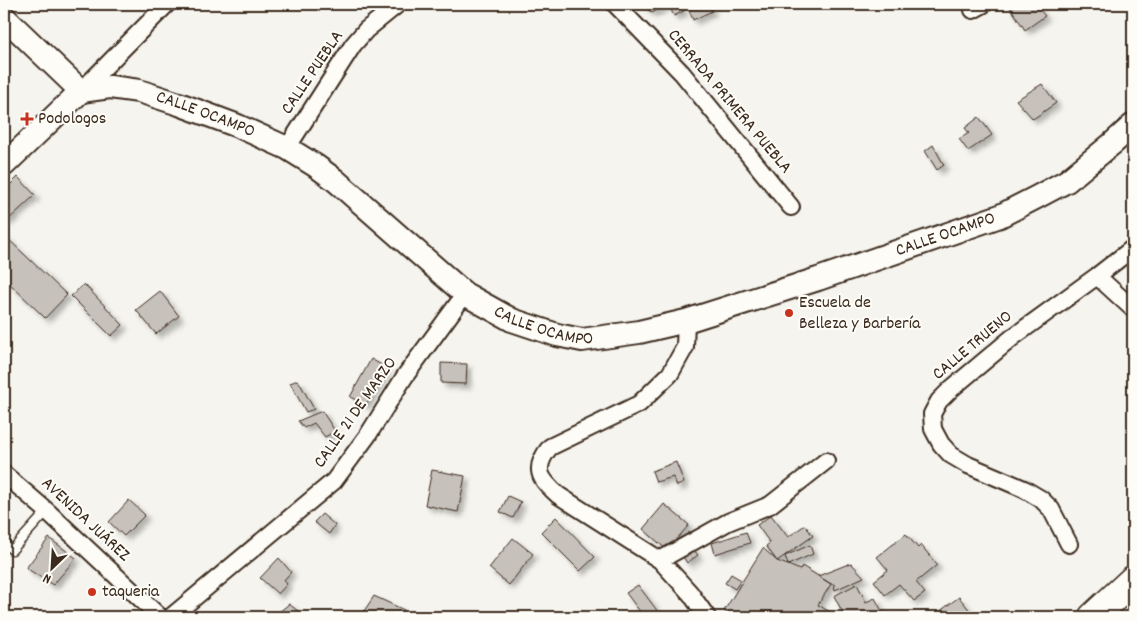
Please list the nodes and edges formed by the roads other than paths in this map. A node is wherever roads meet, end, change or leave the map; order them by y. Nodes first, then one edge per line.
1 (167, 4) edge
2 (398, 4) edge
3 (615, 4) edge
4 (4, 17) edge
5 (81, 91) junction
6 (1133, 125) edge
7 (287, 148) junction
8 (4, 165) edge
9 (791, 207) dead end
10 (1133, 248) edge
11 (1097, 276) junction
12 (465, 294) junction
13 (1133, 309) edge
14 (686, 321) junction
15 (826, 461) dead end
16 (4, 474) edge
17 (46, 511) junction
18 (4, 543) edge
19 (1069, 544) dead end
20 (660, 560) junction
21 (1133, 580) edge
22 (160, 617) edge
23 (172, 617) edge
24 (707, 617) edge
25 (1093, 617) edge

1 - 5 street
2 - 7 street, CALLE PUEBLA
3 - 9 street, CERRADA PRIMERA PUEBLA
4 - 5 main road
5 - 7 main road, CALLE OCAMPO
5 - 8 main road
6 - 14 main road, CALLE OCAMPO
7 - 12 main road, CALLE OCAMPO
10 - 11 street, CALLE TRUENO
11 - 13 street
11 - 19 street, CALLE TRUENO
12 - 14 main road, CALLE OCAMPO
12 - 23 street, CALLE 21 DE MARZO
14 - 20 street
15 - 20 street
16 - 17 street, AVENIDA JUÁREZ
17 - 18 lane
17 - 22 street, AVENIDA JUÁREZ
20 - 24 street
21 - 25 highway

